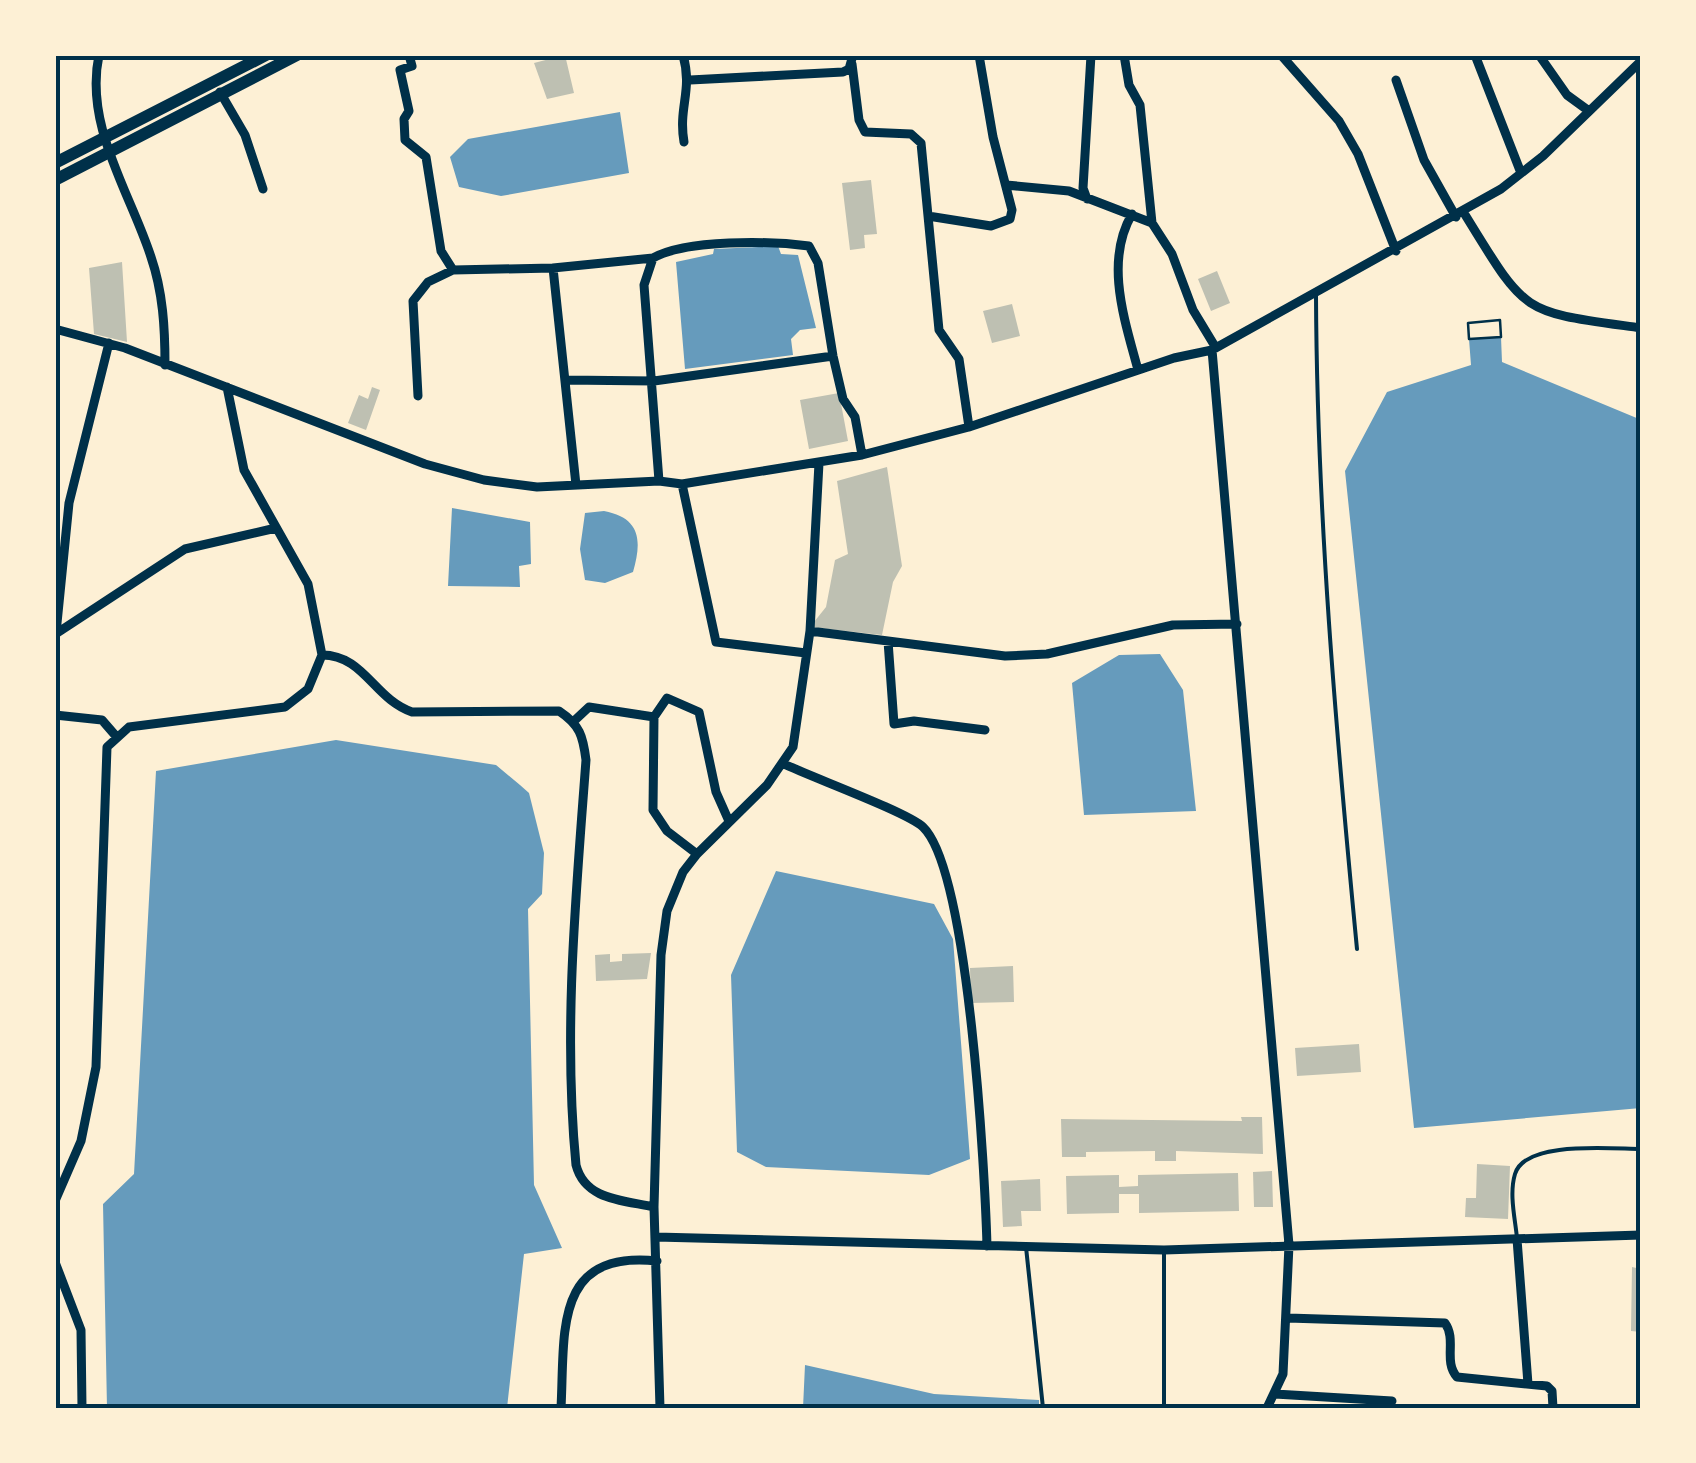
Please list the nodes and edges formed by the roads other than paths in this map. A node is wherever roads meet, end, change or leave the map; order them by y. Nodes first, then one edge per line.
1 (99, 55) edge
2 (266, 55) edge
3 (298, 55) edge
4 (409, 55) edge
5 (682, 55) edge
6 (979, 55) edge
7 (1091, 55) edge
8 (1124, 55) edge
9 (1280, 55) edge
10 (1475, 55) edge
11 (1539, 55) edge
12 (852, 60) edge
13 (1641, 61) edge
14 (690, 80) junction
15 (1396, 80) dead end
16 (220, 92) junction
17 (1589, 112) junction
18 (684, 142) dead end
19 (107, 145) junction
20 (55, 163) edge
21 (1521, 174) junction
22 (55, 180) edge
23 (1006, 185) junction
24 (263, 189) dead end
25 (1087, 199) junction
26 (1132, 214) junction
27 (1460, 215) junction
28 (928, 216) junction
29 (1152, 222) junction
30 (1396, 251) junction
31 (653, 258) junction
32 (552, 268) junction
33 (453, 270) junction
34 (1316, 291) junction
35 (1641, 328) edge
36 (55, 329) edge
37 (109, 343) junction
38 (1214, 349) junction
39 (832, 356) junction
40 (164, 365) junction
41 (1138, 370) junction
42 (564, 380) junction
43 (654, 381) junction
44 (228, 387) junction
45 (418, 396) dead end
46 (969, 428) junction
47 (862, 455) junction
48 (819, 463) junction
49 (659, 480) junction
50 (682, 484) junction
51 (576, 485) junction
52 (276, 528) junction
53 (1238, 624) junction
54 (810, 631) junction
55 (56, 633) edge
56 (888, 641) junction
57 (322, 654) junction
58 (806, 654) junction
59 (55, 715) edge
60 (654, 717) junction
61 (574, 721) junction
62 (985, 730) dead end
63 (116, 735) junction
64 (784, 764) junction
65 (728, 819) junction
66 (696, 854) junction
67 (1357, 949) dead end
68 (1641, 1149) edge
69 (55, 1201) edge
70 (654, 1207) junction
71 (1641, 1235) edge
72 (656, 1237) junction
73 (1517, 1239) junction
74 (1289, 1245) junction
75 (988, 1246) junction
76 (1026, 1247) junction
77 (1164, 1250) junction
78 (657, 1261) junction
79 (55, 1262) edge
80 (1288, 1318) junction
81 (1528, 1384) junction
82 (1274, 1394) junction
83 (1392, 1401) dead end
84 (82, 1408) edge
85 (561, 1408) edge
86 (660, 1408) edge
87 (1043, 1408) edge
88 (1164, 1408) edge
89 (1267, 1408) edge
90 (1553, 1408) edge

1 - 19 street
2 - 19 main road
3 - 16 main road
4 - 33 street
5 - 14 street
6 - 23 street
7 - 25 street
8 - 29 street
9 - 30 street
10 - 21 street
11 - 17 street
12 - 14 street
12 - 28 street
13 - 17 street
14 - 18 street
15 - 27 street
16 - 19 main road
16 - 24 street
17 - 21 street
19 - 20 main road
19 - 22 main road
19 - 40 street
21 - 27 street
23 - 25 street
23 - 28 street
25 - 26 street
26 - 29 street
26 - 41 street
27 - 30 street
27 - 35 street
28 - 46 street
29 - 38 street
30 - 34 street
31 - 32 street
31 - 39 street
31 - 43 street
32 - 33 street
32 - 42 street
33 - 45 street
34 - 38 street
34 - 67 lane
36 - 37 street
37 - 40 street
37 - 55 street
38 - 41 street
38 - 53 street
39 - 43 street
39 - 47 street
40 - 44 street
41 - 46 street
42 - 43 street
42 - 51 street
43 - 49 street
44 - 51 street
44 - 52 street
46 - 47 street
47 - 48 street
48 - 50 street
48 - 54 street
49 - 50 street
49 - 51 street
50 - 58 street
52 - 55 street
52 - 57 street
53 - 56 street
53 - 74 street
54 - 56 street
54 - 58 street
56 - 62 street
57 - 61 street
57 - 63 street
58 - 64 street
59 - 63 street
60 - 61 street
60 - 65 street
60 - 66 street
61 - 70 street
63 - 69 street
64 - 65 street
64 - 75 street
65 - 66 street
66 - 70 street
68 - 73 lane
70 - 72 street
71 - 73 street
72 - 75 street
72 - 78 street
73 - 74 street
73 - 81 street
74 - 77 street
74 - 80 street
75 - 76 street
76 - 77 street
76 - 87 lane
77 - 88 lane
78 - 85 street
78 - 86 street
79 - 84 street
80 - 81 street
80 - 82 street
81 - 90 street
82 - 83 street
82 - 89 street

